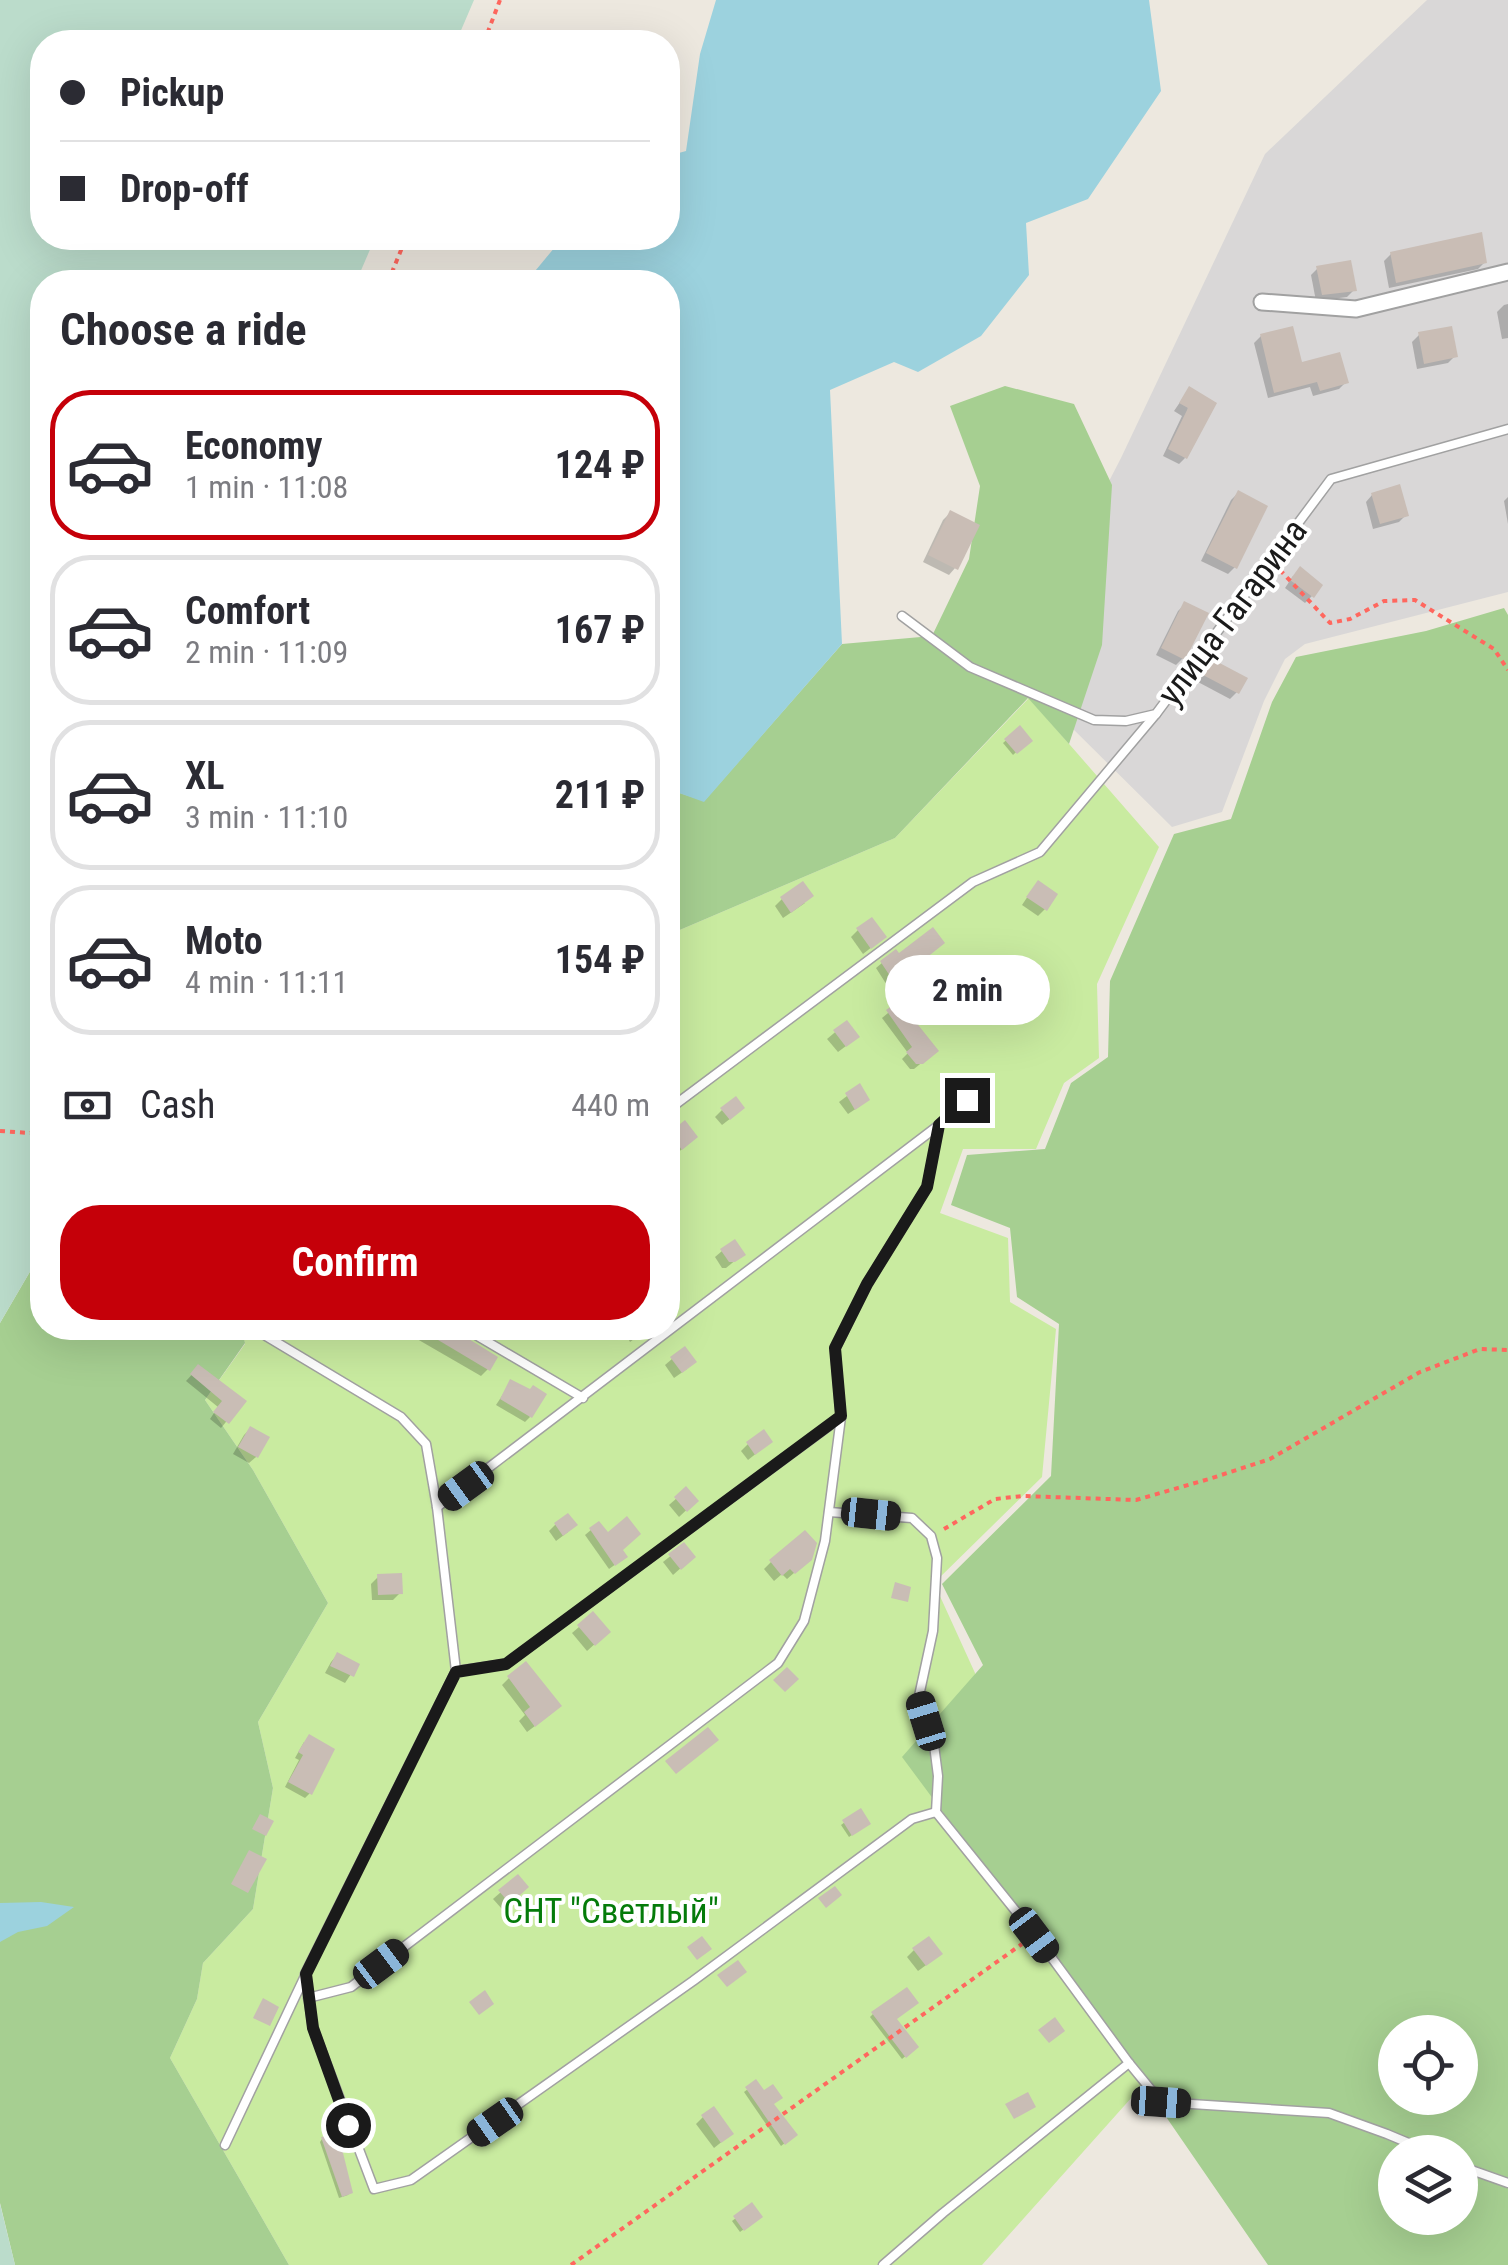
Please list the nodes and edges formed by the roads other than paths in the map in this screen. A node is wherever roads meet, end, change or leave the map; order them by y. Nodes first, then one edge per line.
1 (1508, 272) edge
2 (1262, 302) dead end
3 (1508, 429) edge
4 (902, 616) dead end
5 (1156, 714) junction
6 (967, 1100) dead end
7 (680, 1101) edge
8 (939, 1125) junction
9 (680, 1323) edge
10 (273, 1340) edge
11 (484, 1340) edge
12 (658, 1340) edge
13 (582, 1398) junction
14 (841, 1416) junction
15 (437, 1507) junction
16 (829, 1512) junction
17 (456, 1672) junction
18 (936, 1812) junction
19 (306, 1974) junction
20 (308, 1998) junction
21 (1129, 2062) junction
22 (1390, 2135) edge
23 (226, 2144) dead end
24 (1478, 2172) edge
25 (1508, 2183) edge
26 (884, 2265) edge

1 - 2 street
3 - 5 lane, улица Гагарина
4 - 5 lane, улица Гагарина
5 - 7 lane
6 - 8 lane
8 - 9 lane
8 - 14 lane
10 - 15 lane
11 - 13 lane
12 - 13 lane
13 - 15 lane
14 - 16 lane
14 - 17 lane
15 - 17 lane
16 - 18 lane
16 - 20 lane
17 - 19 lane
18 - 20 lane
18 - 21 lane
19 - 20 lane
19 - 23 lane
21 - 22 lane
21 - 26 lane
24 - 25 lane

